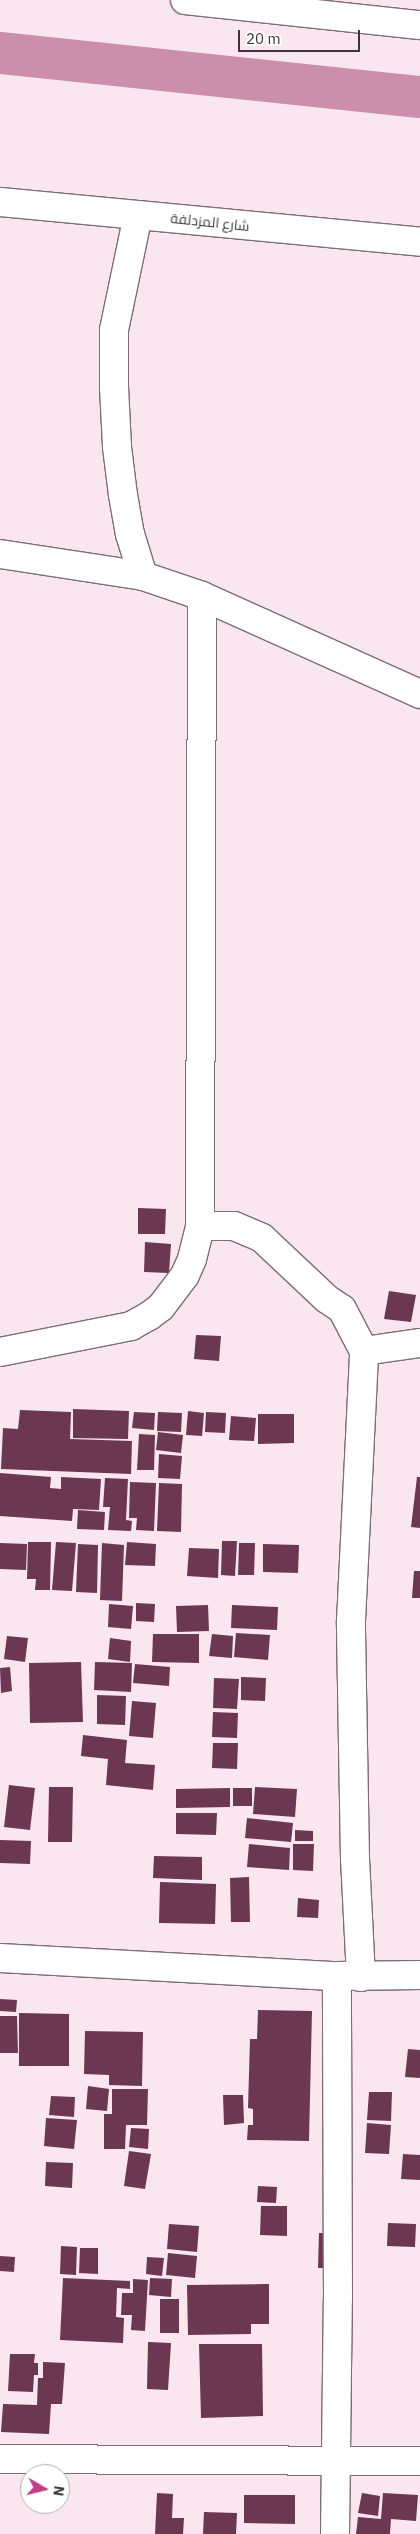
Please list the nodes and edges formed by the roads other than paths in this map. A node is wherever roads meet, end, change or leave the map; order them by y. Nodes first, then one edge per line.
1 (185, 0) edge
2 (420, 24) edge
3 (0, 202) edge
4 (138, 215) junction
5 (420, 242) edge
6 (0, 554) edge
7 (143, 576) junction
8 (202, 596) junction
9 (420, 694) edge
10 (200, 1226) junction
11 (420, 1343) edge
12 (364, 1351) junction
13 (0, 1352) edge
14 (0, 1958) edge
15 (420, 1975) edge
16 (349, 1977) junction
17 (0, 2460) edge
18 (335, 2460) junction
19 (420, 2461) edge
20 (335, 2534) edge

1 - 2 street
3 - 4 street, شارع المزدلفة
4 - 5 street, شارع المزدلفة
4 - 7 street
6 - 7 street
7 - 8 street
8 - 9 street
8 - 10 street
10 - 12 street
10 - 13 street
11 - 12 street
12 - 16 street
14 - 16 street
15 - 16 street
16 - 18 street
17 - 18 street
18 - 19 street
18 - 20 street

